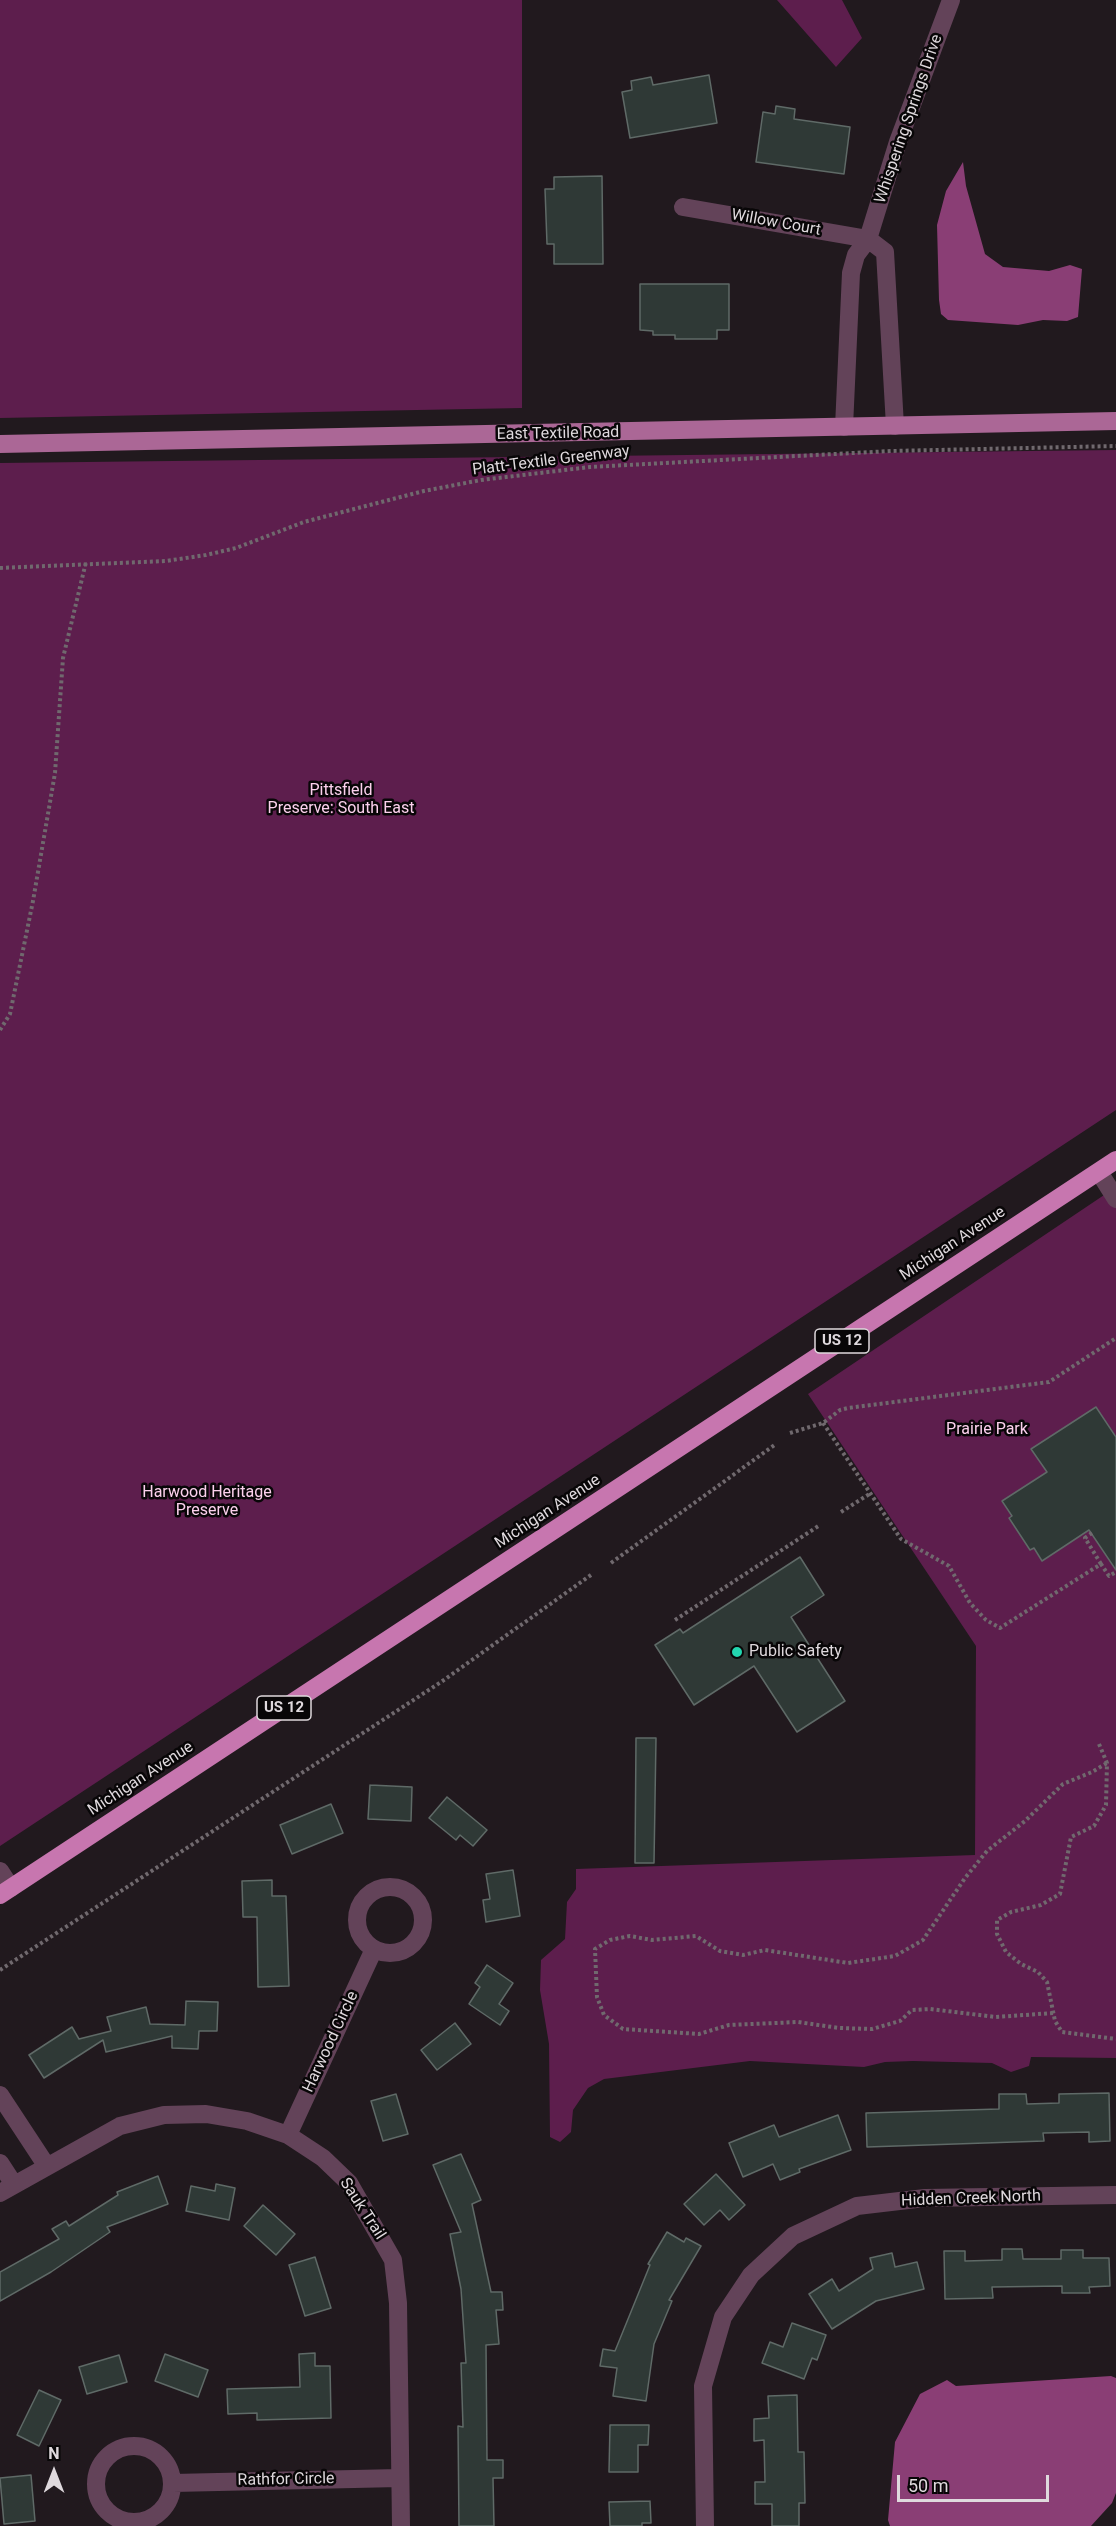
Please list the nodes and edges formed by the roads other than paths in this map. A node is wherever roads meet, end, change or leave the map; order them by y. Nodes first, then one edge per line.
1 (951, 0) edge
2 (683, 207) dead end
3 (868, 239) junction
4 (1116, 421) edge
5 (895, 426) junction
6 (844, 427) junction
7 (0, 444) edge
8 (1116, 1160) edge
9 (1099, 1172) junction
10 (1116, 1199) edge
11 (0, 1871) edge
12 (6, 1891) edge
13 (374, 1949) dead end
14 (0, 2095) edge
15 (288, 2135) junction
16 (0, 2163) edge
17 (46, 2165) junction
18 (7, 2188) edge
19 (1116, 2195) edge
20 (399, 2478) junction
21 (173, 2483) junction
22 (401, 2526) edge
23 (705, 2526) edge

1 - 3 street, Whispering Springs Drive
2 - 3 street, Willow Court
3 - 5 street
3 - 6 street, Whispering Springs Drive
4 - 5 main road, East Textile Road
5 - 6 main road, East Textile Road
6 - 7 main road, East Textile Road
8 - 9 highway, Michigan Avenue / US 12
9 - 10 street
9 - 12 highway, Michigan Avenue / US 12
11 - 12 street
13 - 15 street, Harwood Circle
14 - 17 street
15 - 17 street, Sauk Trail
15 - 20 street, Sauk Trail
16 - 18 street, Sauk Trail
17 - 18 street, Sauk Trail
19 - 23 street, Hidden Creek North
20 - 21 street, Rathfor Circle
20 - 22 street, Sauk Trail
21 - 21 street

